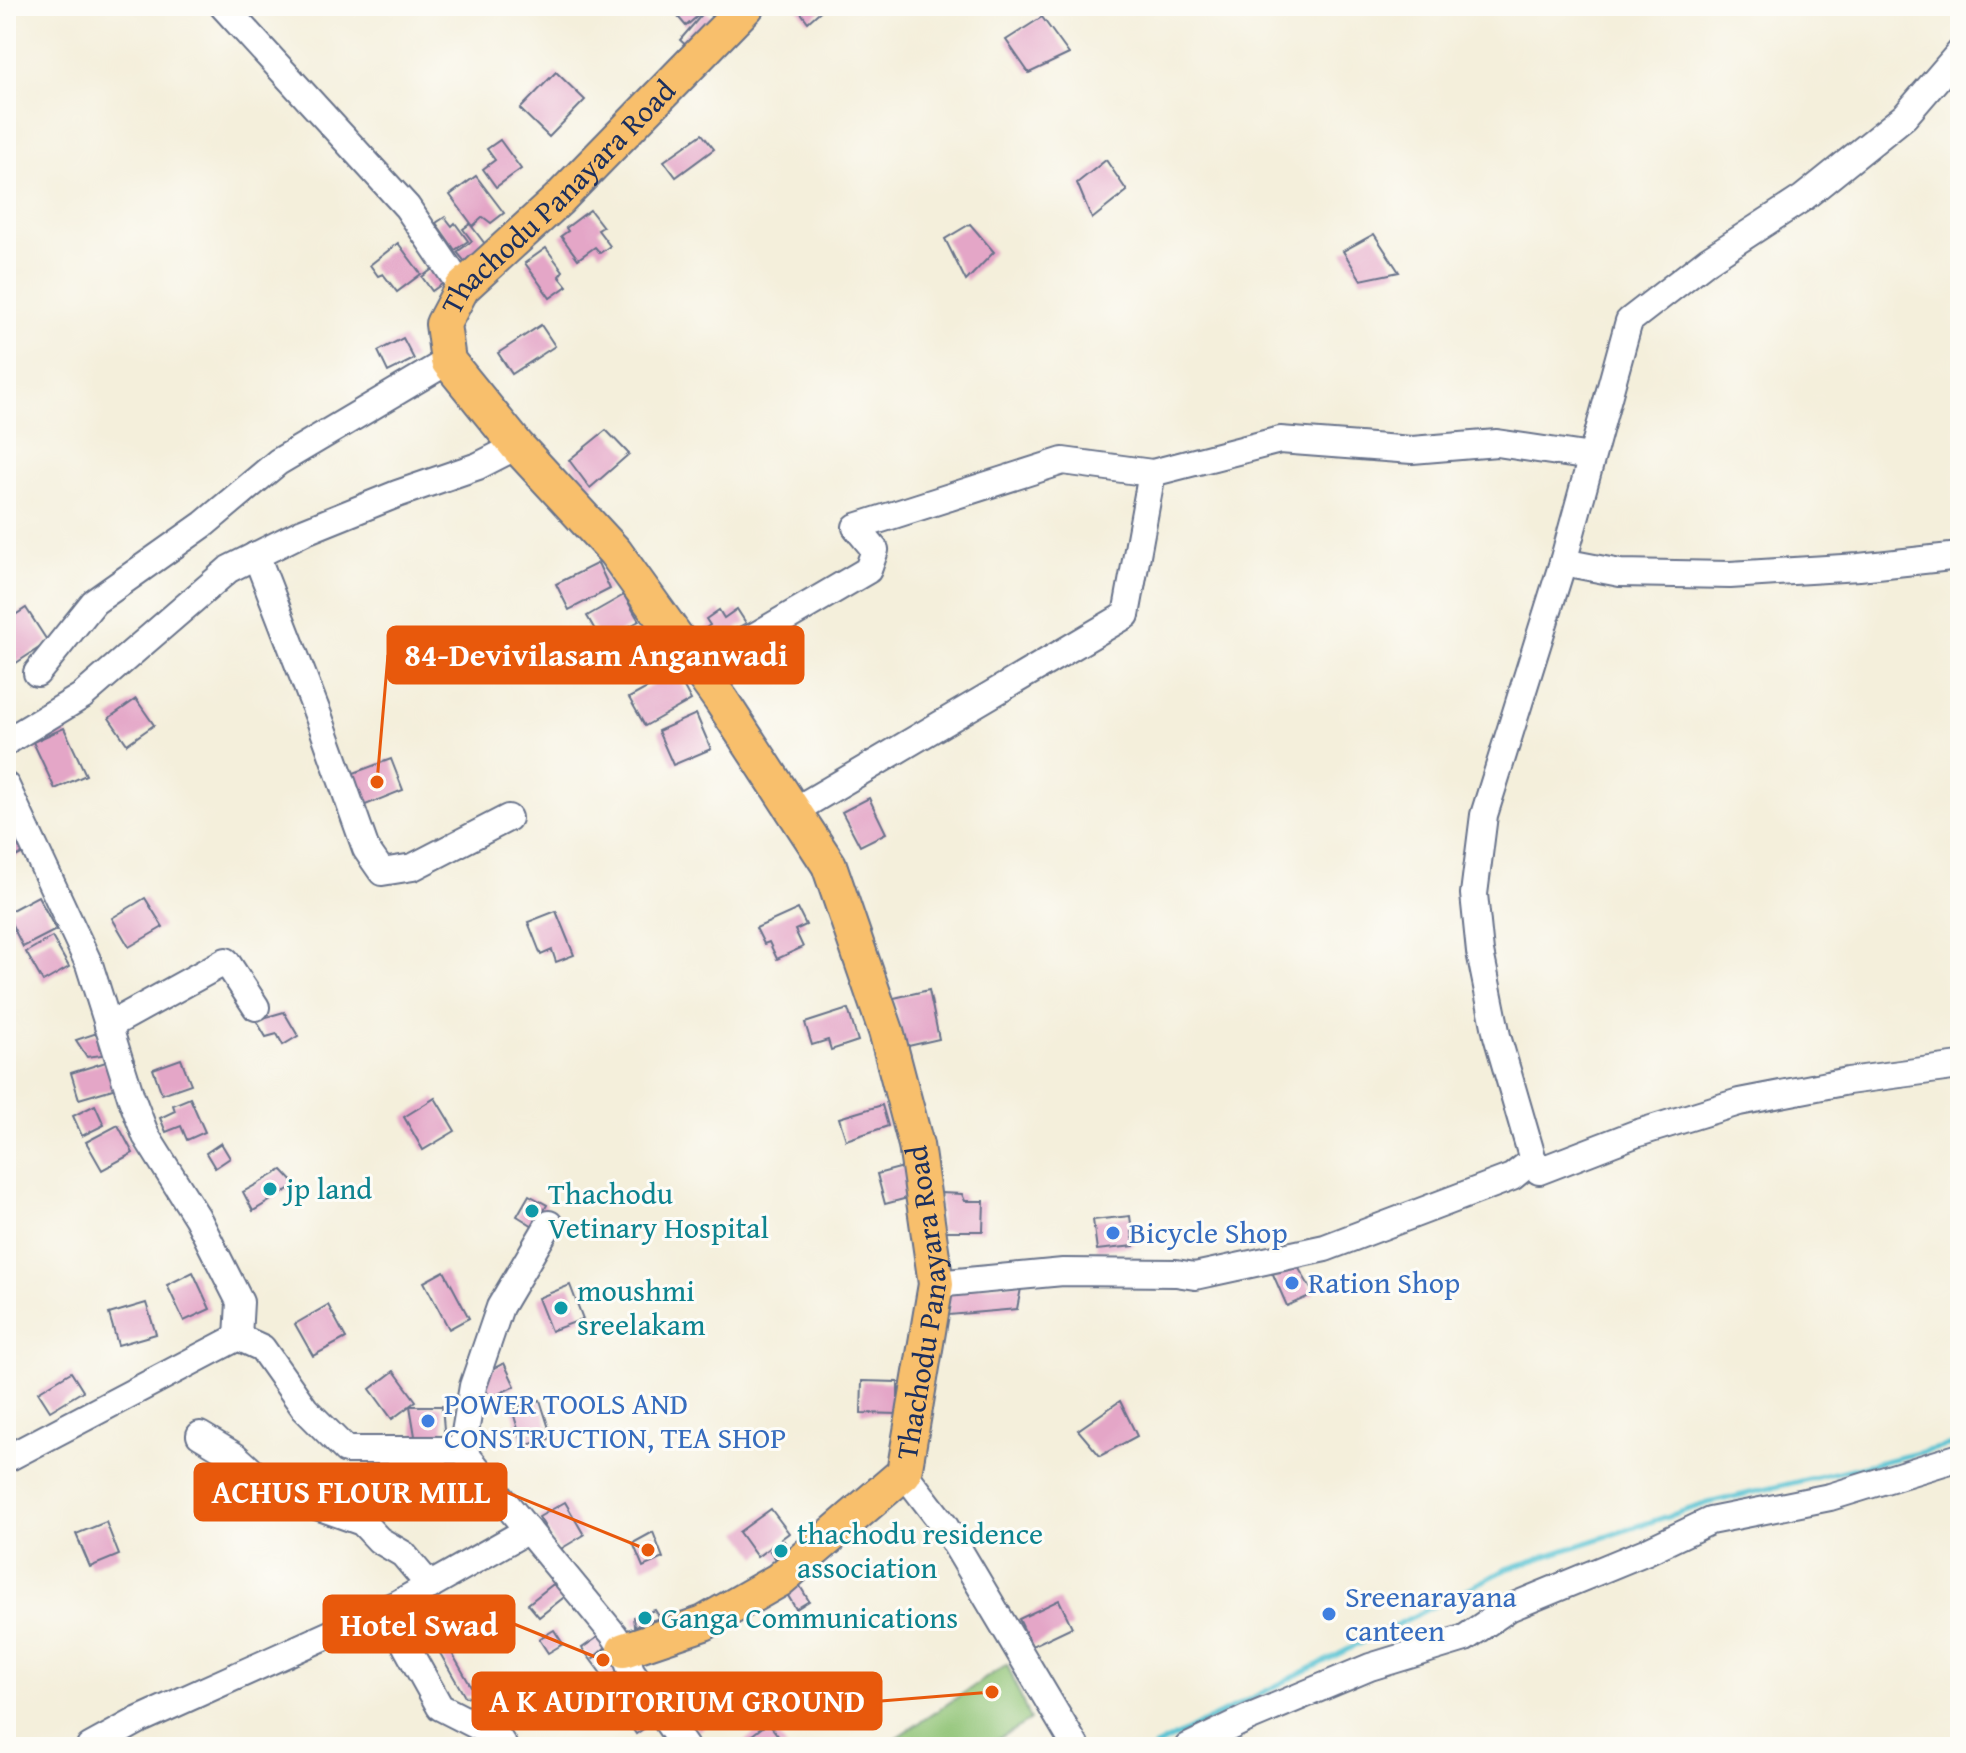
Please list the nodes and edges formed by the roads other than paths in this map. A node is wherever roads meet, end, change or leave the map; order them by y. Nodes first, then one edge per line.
1 (223, 6) edge
2 (747, 6) edge
3 (1960, 52) edge
4 (462, 288) junction
5 (448, 361) junction
6 (517, 446) junction
7 (1591, 457) junction
8 (1152, 473) junction
9 (256, 555) junction
10 (1960, 556) edge
11 (1563, 562) junction
12 (699, 669) junction
13 (37, 673) dead end
14 (10, 732) edge
15 (6, 786) edge
16 (794, 811) junction
17 (508, 818) dead end
18 (256, 1007) dead end
19 (108, 1026) junction
20 (1960, 1066) edge
21 (1533, 1160) junction
22 (549, 1224) dead end
23 (936, 1284) junction
24 (238, 1337) junction
25 (200, 1435) dead end
26 (462, 1450) junction
27 (1960, 1457) edge
28 (6, 1459) edge
29 (904, 1473) junction
30 (528, 1530) junction
31 (430, 1586) junction
32 (406, 1646) dead end
33 (624, 1650) junction
34 (90, 1747) edge
35 (504, 1747) edge
36 (685, 1747) edge
37 (1076, 1747) edge
38 (1188, 1747) edge

1 - 4 street
2 - 4 main road, Thachodu Panayara Road
3 - 7 street
4 - 5 main road, Thachodu Panayara Road
5 - 6 main road, Thachodu Panayara Road
5 - 13 street
6 - 9 street
6 - 12 main road, Thachodu Panayara Road
7 - 8 street
7 - 11 street
8 - 12 street
8 - 16 street
9 - 14 street
9 - 17 street
10 - 11 street
11 - 21 street
12 - 16 main road, Thachodu Panayara Road
15 - 19 street
16 - 23 main road, Thachodu Panayara Road
18 - 19 street
19 - 24 street
20 - 21 street
21 - 23 street
22 - 26 street
23 - 29 main road, Thachodu Panayara Road
24 - 26 street
24 - 28 street
25 - 31 street
26 - 30 street
27 - 38 street
29 - 33 main road, Thachodu Panayara Road
29 - 37 street
30 - 31 street
30 - 33 street
31 - 34 street
32 - 35 street
33 - 36 street

